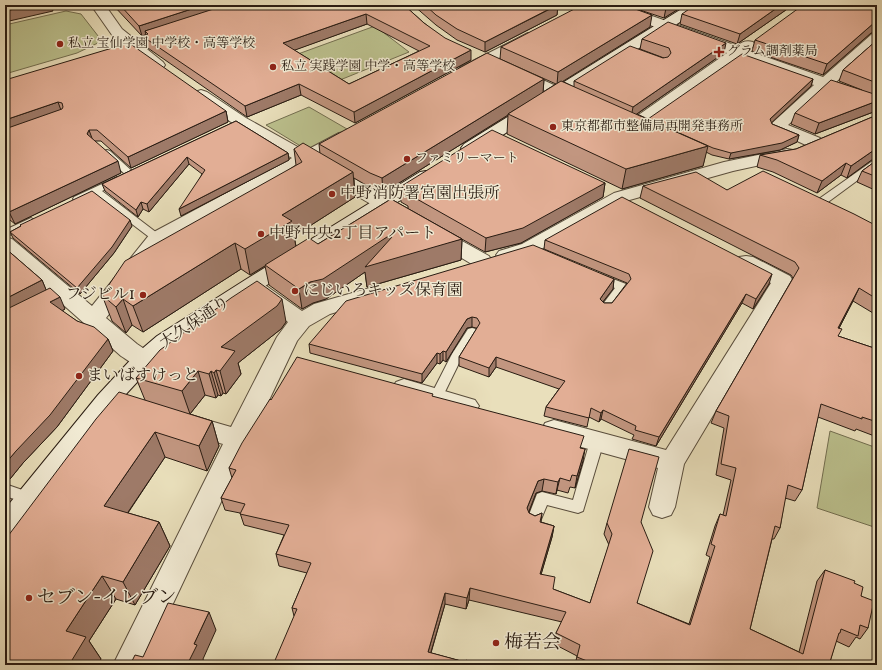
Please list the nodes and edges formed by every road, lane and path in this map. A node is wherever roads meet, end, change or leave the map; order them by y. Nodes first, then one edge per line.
1 (98, 5) edge
2 (608, 5) edge
3 (697, 5) edge
4 (666, 25) junction
5 (541, 30) edge
6 (167, 32) edge
7 (877, 37) edge
8 (757, 39) edge
9 (123, 46) junction
10 (740, 52) junction
11 (479, 56) junction
12 (170, 73) edge
13 (451, 78) edge
14 (824, 83) junction
15 (189, 86) edge
16 (559, 92) junction
17 (591, 107) edge
18 (875, 113) edge
19 (633, 126) edge
20 (361, 128) edge
21 (835, 134) edge
22 (814, 142) junction
23 (102, 149) edge
24 (698, 157) edge
25 (305, 159) junction
26 (877, 162) edge
27 (730, 166) junction
28 (766, 177) edge
29 (599, 187) edge
30 (95, 190) junction
31 (620, 197) junction
32 (383, 203) junction
33 (820, 203) edge
34 (67, 204) edge
35 (641, 208) edge
36 (40, 217) edge
37 (5, 234) edge
38 (157, 238) junction
39 (5, 243) edge
40 (726, 252) edge
41 (482, 262) junction
42 (459, 268) edge
43 (593, 275) edge
44 (252, 285) junction
45 (391, 289) edge
46 (606, 308) edge
47 (94, 320) junction
48 (301, 321) junction
49 (472, 332) dead end
50 (279, 354) junction
51 (144, 360) junction
52 (302, 360) edge
53 (384, 383) edge
54 (436, 397) junction
55 (106, 401) junction
56 (129, 407) edge
57 (490, 412) edge
58 (166, 418) edge
59 (536, 425) edge
60 (238, 439) junction
61 (597, 442) junction
62 (672, 462) junction
63 (5, 490) edge
64 (29, 498) junction
65 (662, 507) dead end
66 (534, 520) edge
67 (5, 529) edge
68 (128, 665) edge

1 - 9 street
2 - 4 street
3 - 4 street, 大久保通り
4 - 10 street
4 - 16 street, 大久保通り
5 - 11 street
6 - 9 lane
7 - 14 street
8 - 10 street
9 - 12 street
10 - 14 street
10 - 19 street
11 - 13 street
11 - 16 street
14 - 18 street
14 - 22 street
15 - 25 street
16 - 17 street
16 - 32 street, 大久保通り
20 - 25 street
21 - 22 street
22 - 27 street
23 - 30 lane
24 - 27 street
25 - 32 street
25 - 38 street
26 - 33 lane
27 - 28 street
27 - 31 street
29 - 31 street
30 - 34 lane
30 - 38 lane
31 - 35 street
31 - 41 street
32 - 41 street
32 - 44 street, 大久保通り
36 - 37 lane
38 - 47 street
39 - 47 street
40 - 62 street
41 - 42 street
43 - 46 lane
44 - 48 street
44 - 51 street, 大久保通り
45 - 48 street
47 - 51 street
48 - 50 street
49 - 54 lane
50 - 52 street
50 - 60 street
51 - 55 street, 大久保通り
53 - 54 street
54 - 57 street
55 - 56 street
55 - 64 street, 大久保通り
58 - 60 street
59 - 61 street
60 - 68 street
61 - 62 street
61 - 66 lane
62 - 65 street
63 - 64 lane
64 - 67 street, 大久保通り

